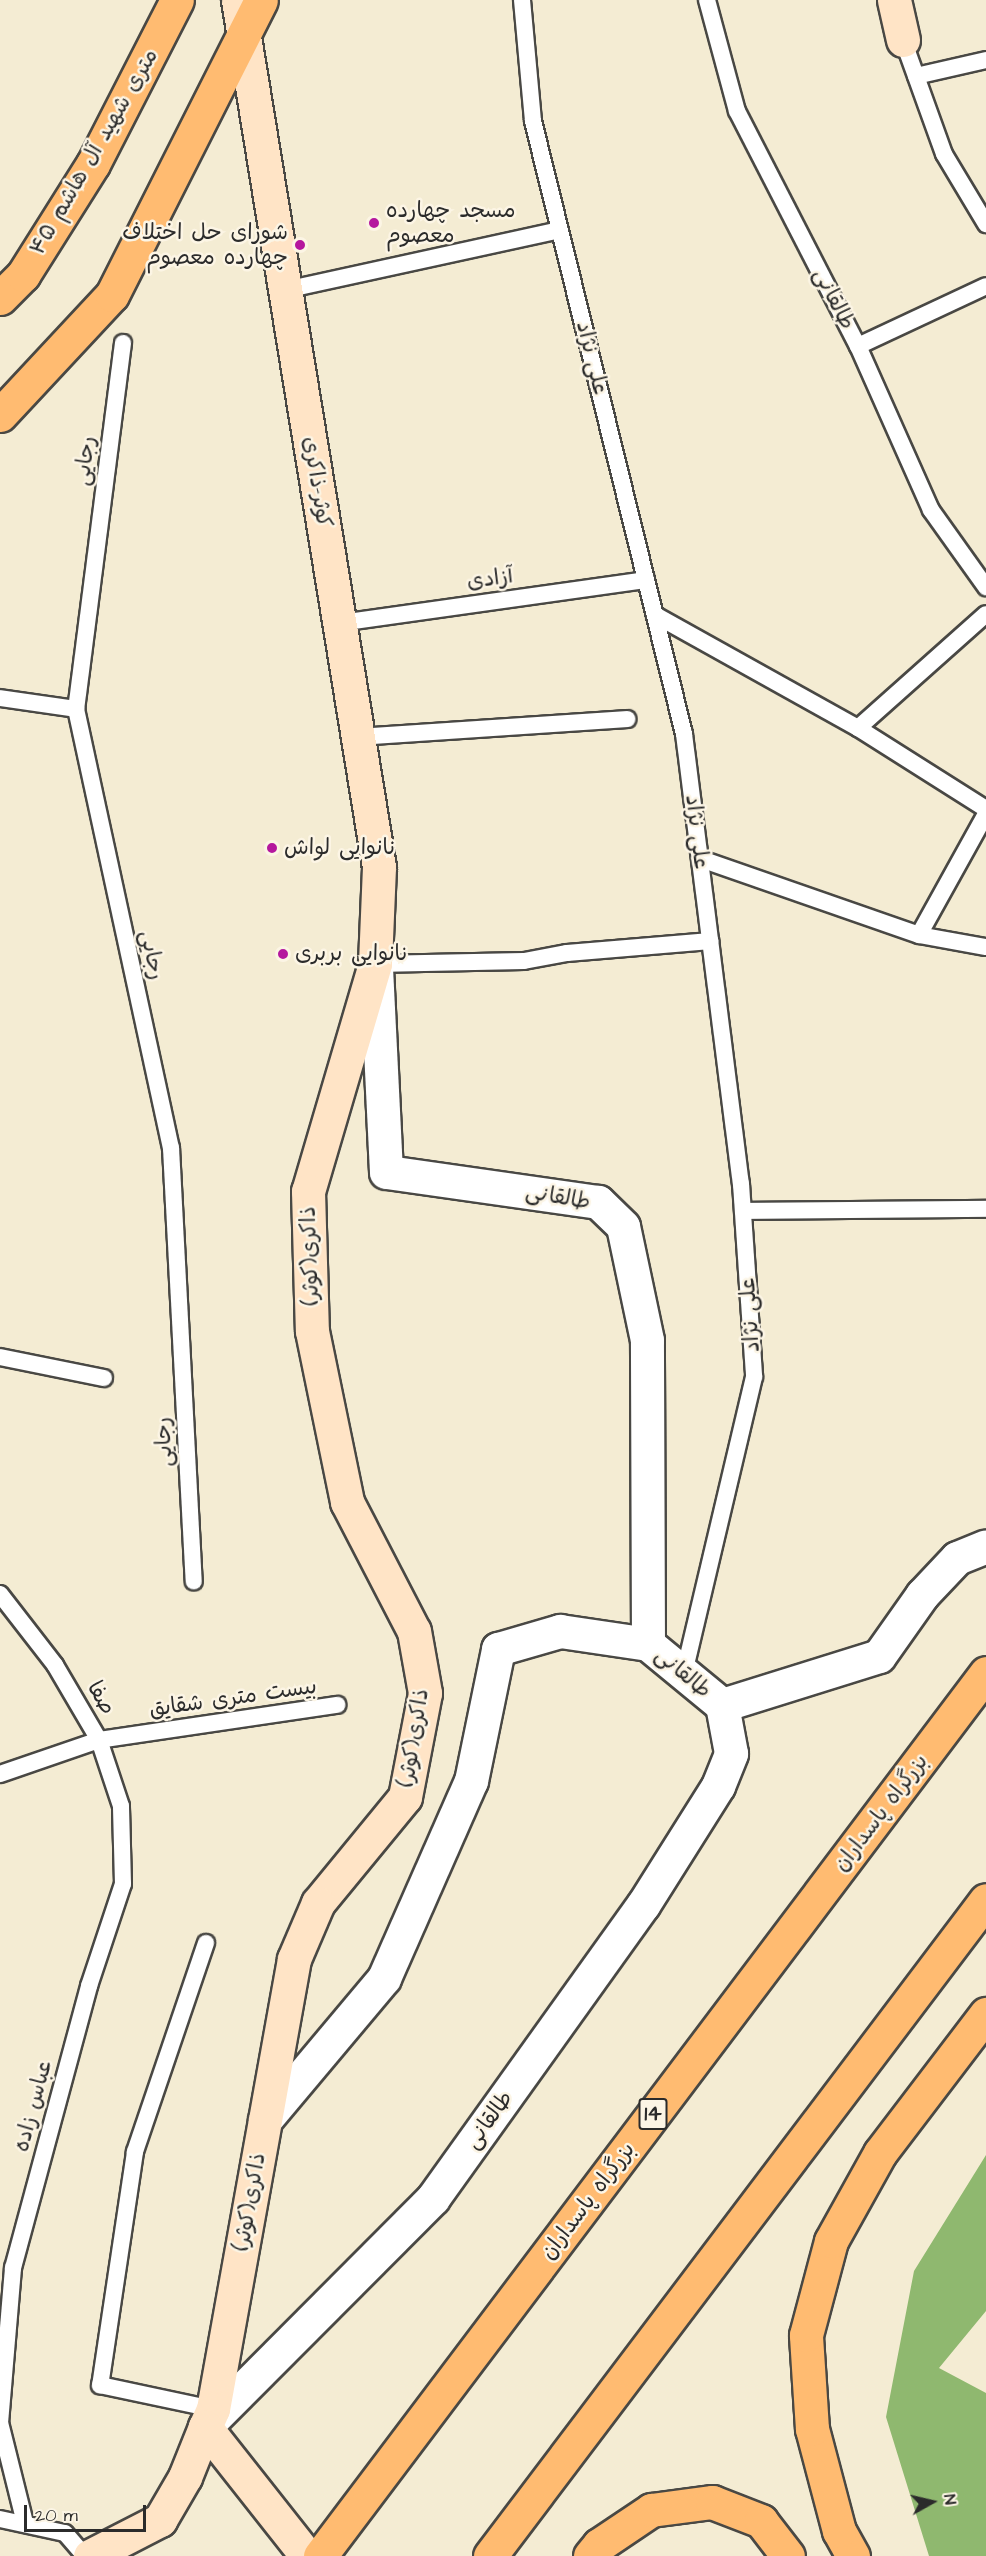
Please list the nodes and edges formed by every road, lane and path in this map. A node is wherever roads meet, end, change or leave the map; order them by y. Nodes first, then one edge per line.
1 (177, 0) edge
2 (238, 0) edge
3 (261, 0) edge
4 (522, 0) edge
5 (707, 0) edge
6 (894, 0) edge
7 (244, 35) junction
8 (903, 40) joint
9 (986, 60) edge
10 (916, 76) junction
11 (986, 224) edge
12 (560, 230) junction
13 (986, 286) edge
14 (285, 290) junction
15 (0, 297) edge
16 (123, 343) dead end
17 (858, 346) junction
18 (0, 415) edge
19 (646, 580) junction
20 (986, 587) edge
21 (986, 614) edge
22 (655, 615) junction
23 (340, 623) junction
24 (0, 698) edge
25 (76, 709) junction
26 (627, 719) dead end
27 (858, 728) junction
28 (358, 737) junction
29 (986, 811) edge
30 (700, 859) junction
31 (919, 935) junction
32 (711, 941) junction
33 (986, 947) edge
34 (375, 964) junction
35 (986, 1209) edge
36 (743, 1211) junction
37 (0, 1357) edge
38 (104, 1378) dead end
39 (986, 1546) edge
40 (194, 1581) dead end
41 (0, 1594) edge
42 (648, 1644) junction
43 (684, 1673) junction
44 (986, 1673) edge
45 (337, 1705) dead end
46 (722, 1705) junction
47 (99, 1740) junction
48 (0, 1774) edge
49 (986, 1900) edge
50 (207, 1943) dead end
51 (986, 2014) edge
52 (265, 2120) junction
53 (209, 2418) junction
54 (0, 2519) edge
55 (25, 2523) junction
56 (85, 2556) edge
57 (90, 2556) edge
58 (307, 2556) edge
59 (320, 2556) edge
60 (490, 2556) edge
61 (590, 2556) edge
62 (788, 2556) edge
63 (853, 2556) edge

1 - 15 main road, ۴۵ متری شهید آل هاشم
2 - 7 street, کوثر-ذاکری
3 - 7 main road
4 - 12 lane, علی نژاد
5 - 17 lane, طالقانی
6 - 8 street
7 - 14 street, کوثر-ذاکری
7 - 18 main road
8 - 10 lane
9 - 10 lane
10 - 11 lane
12 - 14 lane
12 - 19 lane, علی نژاد
13 - 17 lane
14 - 23 street, کوثر-ذاکری
16 - 25 lane, رجایی
17 - 20 lane, طالقانی
19 - 22 lane, علی نژاد
19 - 23 lane, آزادی
21 - 27 lane
22 - 27 lane
22 - 30 lane, علی نژاد
23 - 28 street, کوثر-ذاکری
24 - 25 lane
25 - 40 lane, رجایی
26 - 28 lane
27 - 29 lane
28 - 34 street, کوثر-ذاکری
29 - 31 lane
30 - 31 lane
30 - 32 lane, علی نژاد
31 - 33 lane
32 - 34 lane
32 - 36 lane, علی نژاد
34 - 42 street, طالقانی
34 - 52 street, ذاکری(کوثر)
35 - 36 lane
36 - 43 lane, علی نژاد
37 - 38 lane
39 - 46 street
41 - 47 lane, صفا
42 - 43 street, طالقانی
42 - 52 street
43 - 46 street, طالقانی
44 - 59 main road, بزرگراه پاسداران / 14
45 - 47 lane, بیست متری شقایق
46 - 53 street, طالقانی
47 - 48 lane, صفا
47 - 55 lane, عباس زاده
49 - 60 main road
50 - 53 lane
51 - 63 main road
52 - 53 street, ذاکری(کوثر)
53 - 57 street, ذاکری(کوثر)
53 - 58 street
54 - 55 lane
55 - 56 lane
61 - 62 main road

